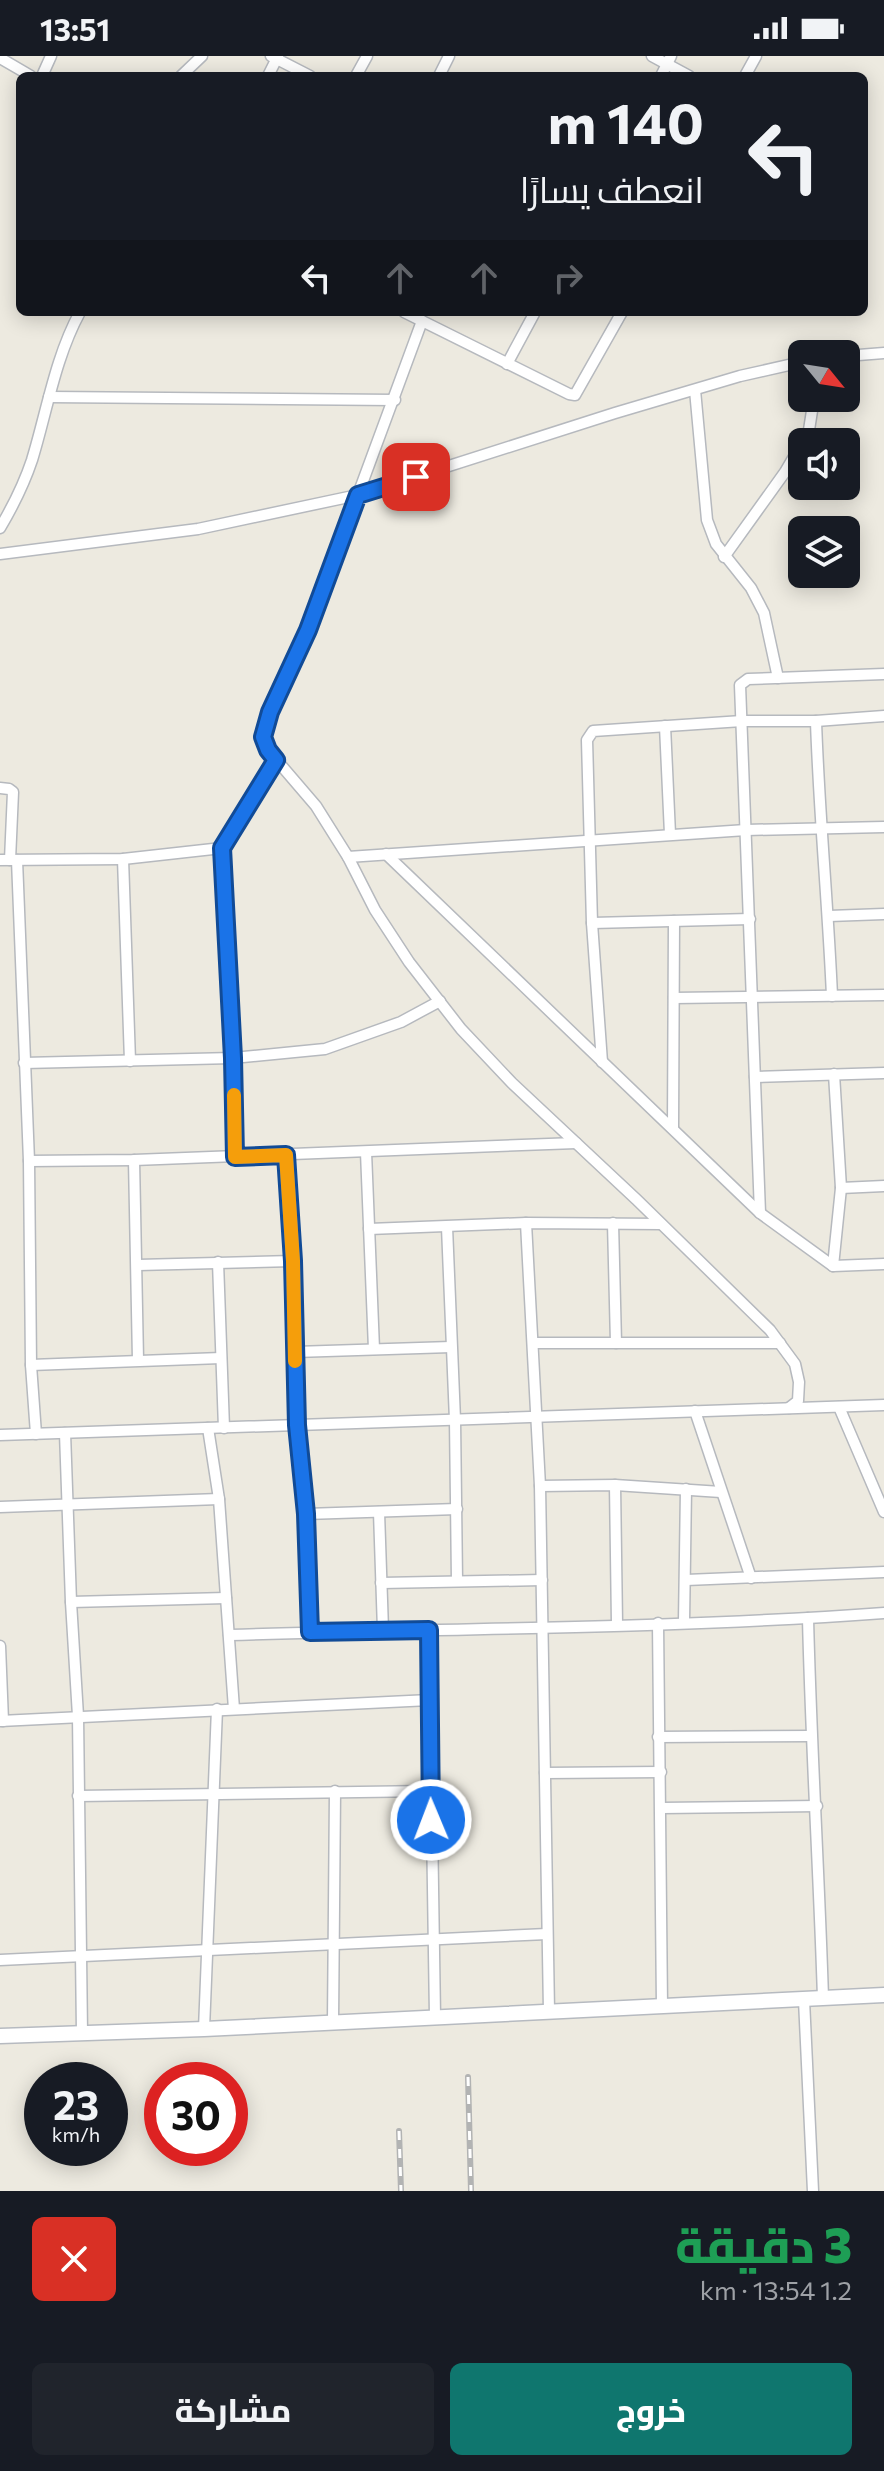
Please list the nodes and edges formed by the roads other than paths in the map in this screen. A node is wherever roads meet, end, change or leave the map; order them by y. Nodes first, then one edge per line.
1 (202, 56) edge
2 (652, 56) edge
3 (275, 57) edge
4 (0, 58) edge
5 (669, 60) edge
6 (24, 72) edge
7 (185, 72) edge
8 (303, 72) edge
9 (78, 316) edge
10 (412, 316) edge
11 (533, 316) edge
12 (620, 316) edge
13 (422, 321) junction
14 (884, 353) edge
15 (860, 355) edge
16 (507, 364) junction
17 (788, 366) edge
18 (695, 390) junction
19 (49, 397) junction
20 (395, 400) junction
21 (788, 467) edge
22 (358, 495) junction
23 (0, 528) edge
24 (0, 554) edge
25 (724, 557) junction
26 (884, 674) edge
27 (778, 678) junction
28 (884, 716) edge
29 (742, 721) junction
30 (816, 721) junction
31 (665, 726) junction
32 (276, 760) junction
33 (0, 788) edge
34 (884, 827) edge
35 (820, 829) junction
36 (746, 830) junction
37 (670, 834) junction
38 (591, 839) junction
39 (222, 848) junction
40 (386, 854) junction
41 (348, 857) junction
42 (123, 859) junction
43 (9, 860) edge
44 (884, 914) edge
45 (829, 916) junction
46 (750, 919) junction
47 (674, 921) junction
48 (592, 923) junction
49 (884, 995) edge
50 (832, 996) junction
51 (674, 998) junction
52 (750, 998) junction
53 (440, 1001) junction
54 (233, 1058) junction
55 (130, 1061) junction
56 (602, 1062) junction
57 (24, 1063) junction
58 (884, 1073) edge
59 (834, 1074) junction
60 (755, 1077) junction
61 (673, 1128) junction
62 (576, 1143) junction
63 (366, 1152) junction
64 (286, 1155) junction
65 (235, 1157) junction
66 (134, 1160) junction
67 (29, 1161) junction
68 (884, 1186) edge
69 (841, 1188) junction
70 (760, 1213) junction
71 (526, 1223) junction
72 (613, 1223) junction
73 (661, 1224) junction
74 (447, 1227) junction
75 (369, 1229) junction
76 (293, 1261) junction
77 (218, 1262) junction
78 (884, 1264) edge
79 (138, 1265) junction
80 (833, 1266) junction
81 (534, 1343) junction
82 (616, 1343) junction
83 (780, 1343) junction
84 (451, 1347) junction
85 (374, 1349) junction
86 (295, 1352) junction
87 (221, 1358) junction
88 (138, 1360) junction
89 (31, 1365) junction
90 (884, 1405) edge
91 (839, 1407) junction
92 (789, 1408) junction
93 (695, 1411) junction
94 (537, 1417) junction
95 (455, 1420) junction
96 (297, 1425) junction
97 (208, 1428) junction
98 (224, 1428) junction
99 (65, 1433) junction
100 (36, 1434) junction
101 (0, 1435) edge
102 (615, 1485) junction
103 (540, 1486) junction
104 (686, 1489) junction
105 (721, 1492) junction
106 (219, 1499) junction
107 (69, 1505) junction
108 (0, 1507) edge
109 (457, 1509) junction
110 (379, 1512) junction
111 (884, 1512) edge
112 (306, 1514) junction
113 (884, 1572) edge
114 (751, 1578) junction
115 (542, 1580) junction
116 (686, 1580) junction
117 (457, 1581) junction
118 (381, 1583) junction
119 (226, 1598) junction
120 (71, 1602) junction
121 (884, 1613) edge
122 (808, 1618) junction
123 (684, 1622) junction
124 (658, 1623) junction
125 (617, 1624) junction
126 (542, 1628) junction
127 (383, 1630) junction
128 (429, 1630) junction
129 (310, 1632) junction
130 (229, 1635) junction
131 (0, 1646) edge
132 (430, 1700) junction
133 (217, 1709) junction
134 (234, 1709) junction
135 (78, 1716) junction
136 (2, 1721) edge
137 (811, 1736) junction
138 (658, 1737) junction
139 (661, 1772) junction
140 (545, 1773) junction
141 (335, 1791) junction
142 (430, 1791) junction
143 (212, 1792) junction
144 (78, 1796) junction
145 (817, 1806) junction
146 (662, 1808) junction
147 (547, 1934) junction
148 (433, 1939) junction
149 (335, 1944) junction
150 (208, 1950) junction
151 (83, 1956) junction
152 (0, 1960) edge
153 (884, 1995) edge
154 (823, 1998) junction
155 (804, 2000) junction
156 (662, 2006) junction
157 (549, 2011) junction
158 (435, 2017) junction
159 (333, 2021) junction
160 (204, 2029) junction
161 (82, 2033) junction
162 (0, 2036) edge
163 (813, 2191) edge

1 - 7 street
2 - 5 street
3 - 8 street
4 - 6 street
9 - 19 street
10 - 13 street
11 - 16 street
12 - 16 street
13 - 16 street
13 - 20 street
14 - 15 street
17 - 18 street
18 - 22 street
18 - 25 street
19 - 20 street
19 - 23 street
20 - 22 street
21 - 25 street
22 - 24 street
22 - 32 street
25 - 27 street
26 - 27 street
27 - 29 street
28 - 30 street
29 - 30 street
29 - 31 street
29 - 36 street
30 - 35 street
31 - 37 street
31 - 38 street
32 - 39 street
32 - 41 street
33 - 43 street
34 - 35 street
35 - 36 street
35 - 45 street
36 - 37 street
36 - 46 street
37 - 38 street
38 - 40 street
38 - 48 street
39 - 42 street
39 - 54 street
40 - 41 street
40 - 56 street
41 - 53 street
42 - 43 street
42 - 55 street
43 - 57 street
44 - 45 street
45 - 50 street
46 - 47 street
46 - 52 street
47 - 48 street
47 - 51 street
48 - 56 street
49 - 50 street
50 - 52 street
51 - 52 street
51 - 61 street
52 - 60 street
53 - 54 street
53 - 62 street
54 - 55 street
54 - 65 street
55 - 57 street
56 - 61 street
57 - 67 street
58 - 59 street
59 - 60 street
59 - 69 street
60 - 70 street
61 - 70 street
62 - 63 street
62 - 73 street
63 - 64 street
63 - 75 street
64 - 65 street
64 - 76 street
65 - 66 street
66 - 67 street
66 - 79 street
67 - 89 street
68 - 69 street
69 - 80 street
70 - 80 street
71 - 72 street
71 - 74 street
71 - 81 street
72 - 73 street
72 - 82 street
73 - 83 street
74 - 75 street
74 - 84 street
75 - 85 street
76 - 77 street
76 - 86 street
77 - 79 street
77 - 87 street
78 - 80 street
79 - 88 street
81 - 82 street
81 - 94 street
82 - 83 street
83 - 92 street
84 - 85 street
84 - 95 street
85 - 86 street
86 - 96 street
87 - 88 street
87 - 98 street
88 - 89 street
89 - 100 street
90 - 91 street
91 - 92 street
91 - 111 street
92 - 93 street
93 - 94 street
93 - 105 street
94 - 95 street
94 - 103 street
95 - 96 street
95 - 109 street
96 - 98 street
96 - 112 street
97 - 98 street
97 - 99 street
97 - 106 street
99 - 100 street
99 - 107 street
100 - 101 street
102 - 103 street
102 - 104 street
102 - 125 street
103 - 115 street
104 - 105 street
104 - 116 street
105 - 114 street
106 - 107 street
106 - 119 street
107 - 108 street
107 - 120 street
109 - 110 street
109 - 117 street
110 - 112 street
110 - 118 street
112 - 129 street
113 - 114 street
114 - 116 street
115 - 117 street
115 - 126 street
116 - 123 street
117 - 118 street
118 - 127 street
119 - 120 street
119 - 130 street
120 - 135 street
121 - 122 street
122 - 123 street
122 - 137 street
123 - 124 street
124 - 125 street
124 - 138 street
125 - 126 street
126 - 128 street
126 - 140 street
127 - 128 street
127 - 129 street
128 - 132 street
129 - 130 street
130 - 134 street
131 - 136 street
132 - 134 street
132 - 142 street
133 - 134 street
133 - 135 street
133 - 143 street
135 - 136 street
135 - 144 street
137 - 138 street
137 - 145 street
138 - 139 street
139 - 140 street
139 - 146 street
140 - 147 street
141 - 142 street
141 - 143 street
141 - 149 street
142 - 148 street
143 - 144 street
143 - 150 street
144 - 151 street
145 - 146 street
145 - 154 street
146 - 156 street
147 - 148 street
147 - 157 street
148 - 149 street
148 - 158 street
149 - 150 street
149 - 159 street
150 - 151 street
150 - 160 street
151 - 152 street
151 - 161 street
153 - 154 street
154 - 155 street
155 - 156 street
155 - 163 street
156 - 157 street
157 - 158 street
158 - 159 street
159 - 160 street
160 - 161 street
161 - 162 street

